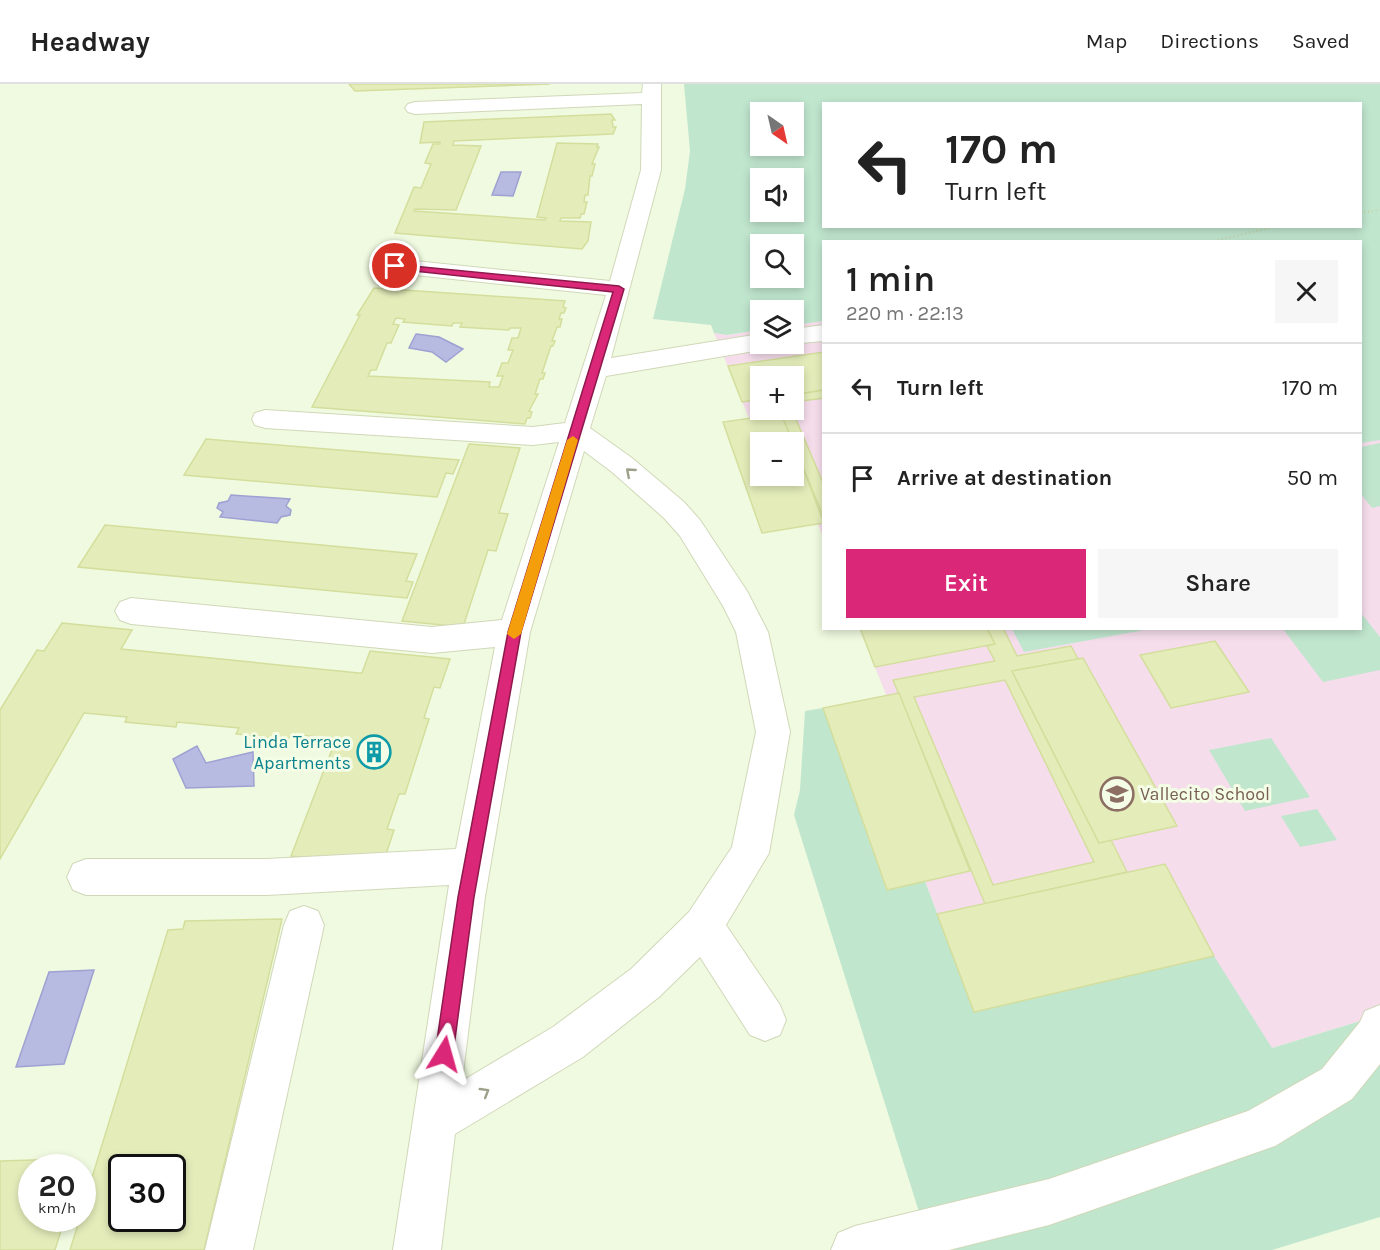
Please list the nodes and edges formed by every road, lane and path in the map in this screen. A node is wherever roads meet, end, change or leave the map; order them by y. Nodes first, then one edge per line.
1 (652, 91) edge
2 (415, 108) dead end
3 (1380, 210) edge
4 (1362, 213) edge
5 (1270, 228) edge
6 (1218, 240) edge
7 (395, 266) dead end
8 (619, 289) junction
9 (822, 333) edge
10 (804, 336) edge
11 (750, 344) edge
12 (595, 369) junction
13 (265, 419) dead end
14 (576, 431) junction
15 (131, 611) dead end
16 (514, 632) junction
17 (472, 866) junction
18 (86, 877) dead end
19 (303, 925) dead end
20 (703, 926) junction
21 (765, 1020) dead end
22 (1380, 1026) edge
23 (434, 1122) junction
24 (229, 1250) edge
25 (417, 1250) edge
26 (855, 1250) edge

1 - 2 street
1 - 8 street
3 - 4 path
5 - 6 path
7 - 8 street
8 - 12 street
9 - 10 street
11 - 12 street
12 - 14 street
13 - 14 street
14 - 16 street
20 -> 14 street
15 - 16 street
16 - 17 street
17 - 18 street
17 - 23 street
19 - 24 street
20 - 21 street
23 -> 20 street
22 - 26 street
23 - 25 street

